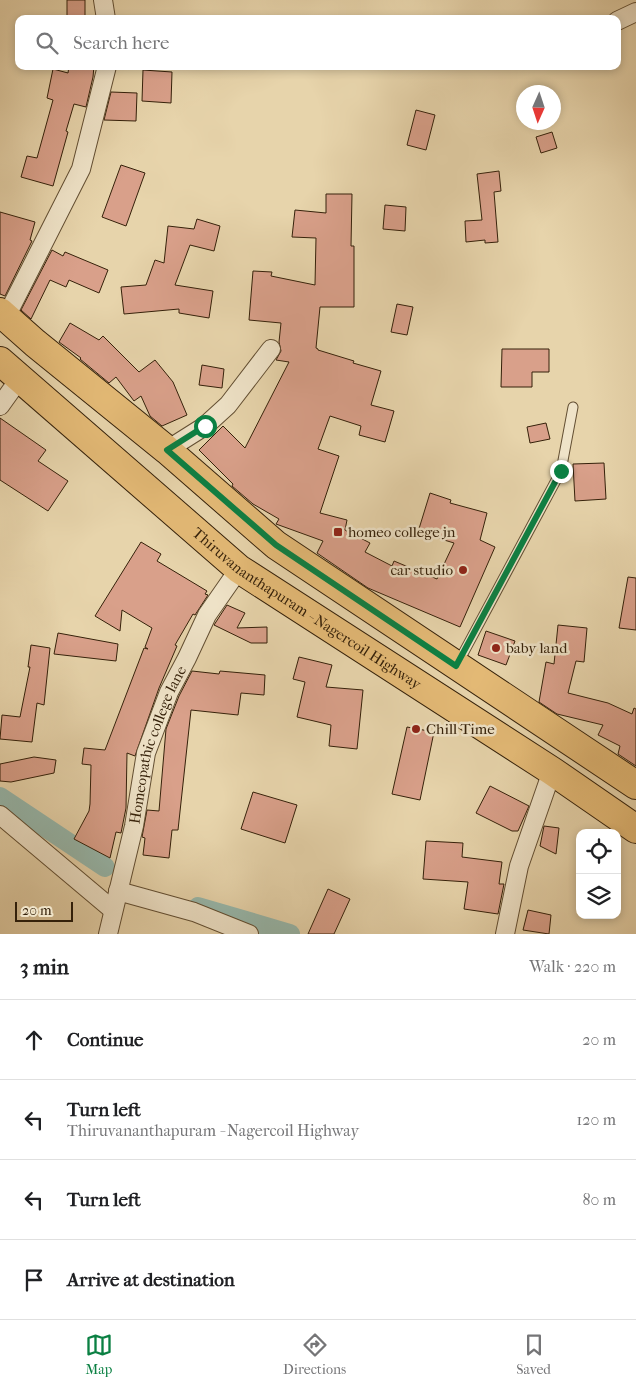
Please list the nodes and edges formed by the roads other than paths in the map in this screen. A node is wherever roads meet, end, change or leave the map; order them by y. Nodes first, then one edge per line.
1 (103, 0) edge
2 (636, 12) edge
3 (105, 15) edge
4 (621, 19) edge
5 (106, 70) edge
6 (3, 315) edge
7 (271, 349) dead end
8 (10, 370) edge
9 (0, 406) edge
10 (573, 407) dead end
11 (167, 450) junction
12 (239, 569) junction
13 (456, 666) junction
14 (552, 771) junction
15 (636, 785) edge
16 (0, 815) edge
17 (636, 828) edge
18 (118, 891) junction
19 (113, 910) junction
20 (108, 934) edge
21 (249, 934) edge
22 (505, 934) edge

1 - 3 street
2 - 4 street
5 - 6 street
6 - 11 main road
7 - 11 street
8 - 9 street
8 - 12 main road, Thiruvananthapuram - Nagercoil Highway
10 - 13 lane
11 - 13 main road
12 - 14 main road, Thiruvananthapuram - Nagercoil Highway
12 - 18 street, Homeopathic college lane
13 - 15 main road
14 - 17 main road, Thiruvananthapuram - Nagercoil Highway
14 - 22 street
16 - 19 street
18 - 19 street, Homeopathic college lane
18 - 21 street
19 - 20 street, Homeopathic college lane

